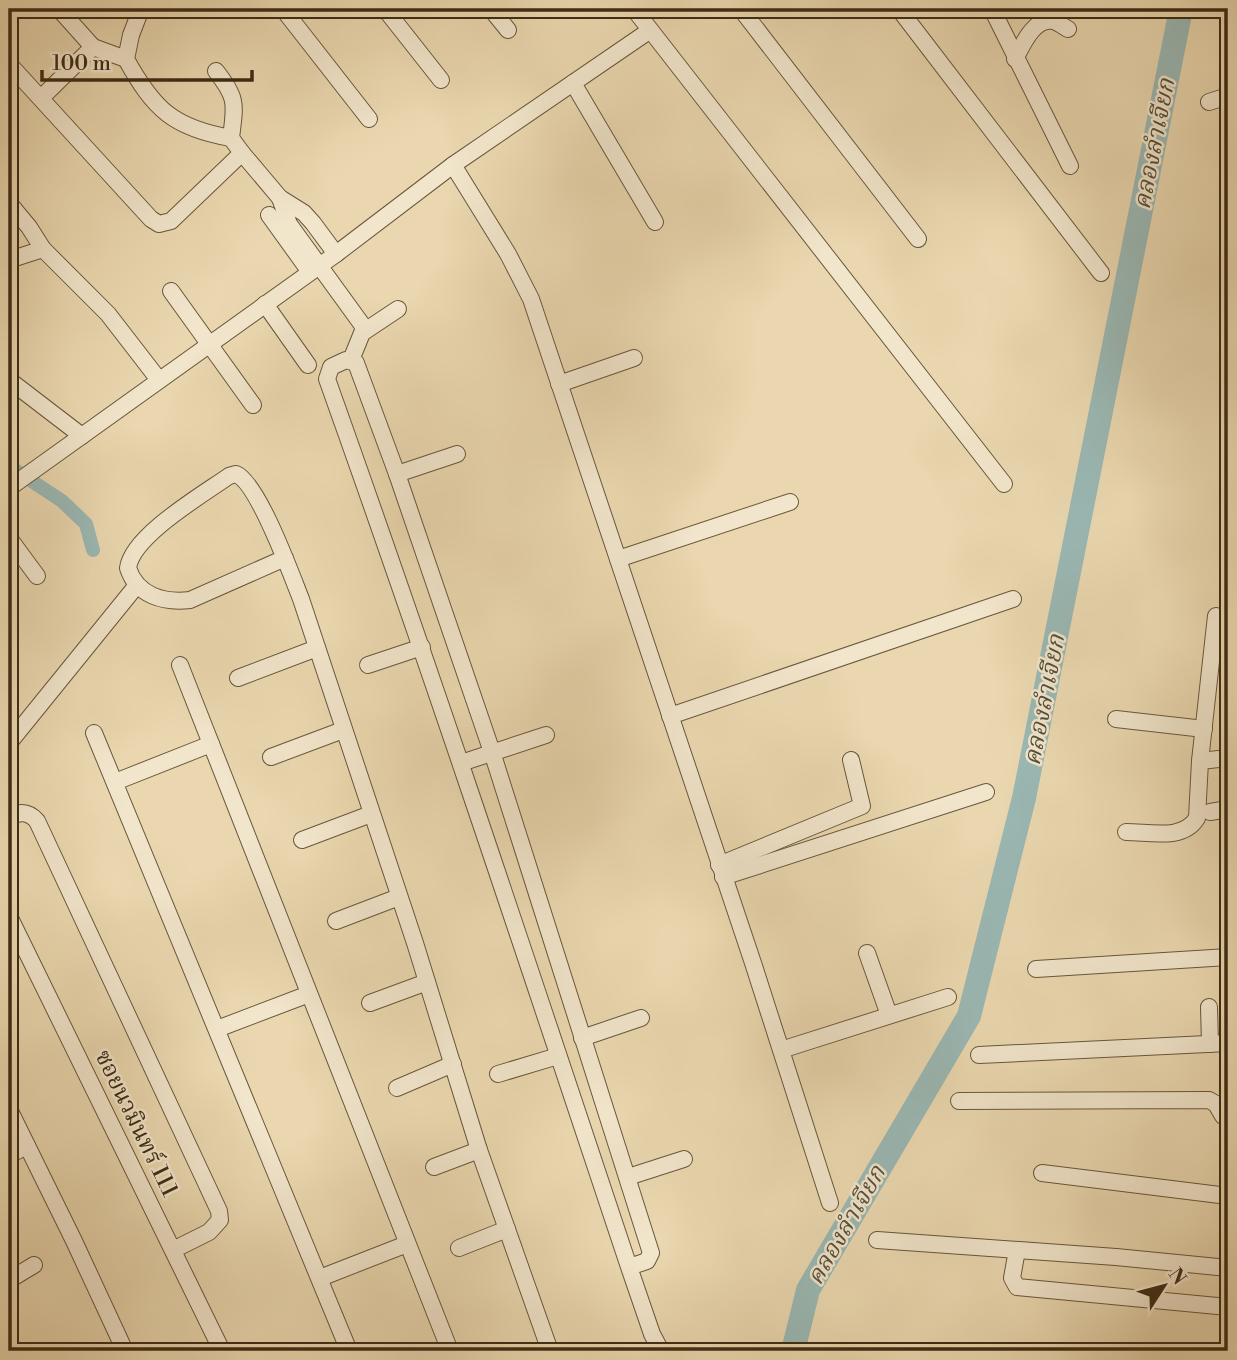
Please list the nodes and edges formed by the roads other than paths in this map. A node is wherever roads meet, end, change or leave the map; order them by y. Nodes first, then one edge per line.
1 (59, 9) edge
2 (141, 9) edge
3 (283, 9) edge
4 (385, 9) edge
5 (491, 9) edge
6 (634, 9) edge
7 (741, 9) edge
8 (899, 9) edge
9 (992, 9) edge
10 (1068, 29) dead end
11 (508, 30) dead end
12 (649, 31) junction
13 (93, 47) junction
14 (1015, 59) junction
15 (126, 60) junction
16 (9, 64) edge
17 (216, 71) dead end
18 (441, 80) dead end
19 (573, 83) junction
20 (1228, 96) edge
21 (41, 99) junction
22 (1209, 102) dead end
23 (369, 119) dead end
24 (231, 138) junction
25 (242, 153) junction
26 (453, 165) junction
27 (1070, 166) dead end
28 (280, 198) junction
29 (9, 203) edge
30 (269, 215) dead end
31 (655, 222) dead end
32 (918, 239) dead end
33 (43, 249) junction
34 (336, 254) junction
35 (9, 260) edge
36 (315, 269) junction
37 (1101, 273) dead end
38 (171, 291) dead end
39 (265, 304) junction
40 (398, 309) dead end
41 (363, 326) dead end
42 (209, 343) junction
43 (634, 358) dead end
44 (351, 360) junction
45 (308, 365) dead end
46 (9, 380) edge
47 (159, 380) junction
48 (559, 384) junction
49 (253, 405) dead end
50 (82, 436) junction
51 (457, 454) dead end
52 (397, 474) junction
53 (1004, 484) dead end
54 (9, 488) edge
55 (790, 502) dead end
56 (9, 538) edge
57 (285, 558) junction
58 (618, 559) junction
59 (37, 576) dead end
60 (137, 585) junction
61 (1013, 599) dead end
62 (1216, 616) dead end
63 (422, 647) junction
64 (317, 648) junction
65 (180, 665) dead end
66 (368, 665) dead end
67 (238, 678) dead end
68 (670, 716) junction
69 (1116, 719) dead end
70 (1204, 729) junction
71 (343, 730) junction
72 (94, 733) dead end
73 (546, 735) dead end
74 (9, 743) edge
75 (211, 744) junction
76 (492, 752) junction
77 (271, 757) dead end
78 (1228, 758) edge
79 (851, 760) dead end
80 (1200, 761) junction
81 (461, 763) junction
82 (115, 782) junction
83 (986, 792) dead end
84 (1228, 809) edge
85 (1210, 812) dead end
86 (371, 814) junction
87 (9, 817) edge
88 (1126, 832) dead end
89 (302, 840) dead end
90 (721, 871) junction
91 (399, 897) junction
92 (9, 916) edge
93 (336, 921) dead end
94 (867, 953) dead end
95 (1228, 957) edge
96 (1036, 969) dead end
97 (428, 982) junction
98 (309, 994) junction
99 (948, 997) dead end
100 (370, 1003) dead end
101 (1209, 1007) dead end
102 (889, 1015) junction
103 (642, 1018) dead end
104 (217, 1029) junction
105 (582, 1038) junction
106 (1228, 1043) edge
107 (1210, 1044) junction
108 (781, 1050) junction
109 (979, 1055) dead end
110 (558, 1056) junction
111 (453, 1064) junction
112 (498, 1074) dead end
113 (397, 1088) dead end
114 (959, 1101) dead end
115 (9, 1109) edge
116 (1228, 1118) edge
117 (27, 1146) junction
118 (479, 1150) junction
119 (9, 1155) edge
120 (684, 1159) dead end
121 (434, 1167) dead end
122 (1042, 1173) dead end
123 (628, 1177) junction
124 (1228, 1196) edge
125 (830, 1203) dead end
126 (507, 1229) junction
127 (877, 1240) dead end
128 (407, 1244) junction
129 (459, 1248) dead end
130 (173, 1250) junction
131 (1017, 1250) junction
132 (34, 1265) dead end
133 (628, 1267) junction
134 (1228, 1268) edge
135 (320, 1278) junction
136 (9, 1280) edge
137 (1228, 1307) edge
138 (125, 1351) edge
139 (222, 1351) edge
140 (349, 1351) edge
141 (450, 1351) edge
142 (550, 1351) edge
143 (661, 1351) edge

1 - 13 street
2 - 15 street
3 - 23 street
4 - 18 street
5 - 11 street
6 - 12 street
7 - 32 street
8 - 37 street
9 - 14 street
10 - 14 street
12 - 19 street
12 - 53 street
13 - 15 street
13 - 21 street
14 - 27 street
15 - 24 street
16 - 21 street
17 - 24 street
19 - 26 street
19 - 31 street
20 - 22 street
21 - 25 street
24 - 25 street
25 - 28 street
26 - 34 street
26 - 48 street
28 - 34 street
28 - 36 street
29 - 33 street
30 - 36 street
33 - 35 street
33 - 47 street
34 - 36 street
36 - 39 street
36 - 41 street
38 - 42 street
39 - 42 street
39 - 45 street
40 - 44 street
42 - 47 street
42 - 49 street
43 - 48 street
44 - 52 street
44 - 63 street
46 - 50 street
47 - 50 street
48 - 58 street
50 - 54 street
51 - 52 street
52 - 76 street
55 - 58 street
56 - 59 street
57 - 60 street
57 - 60 street
57 - 64 street
58 - 68 street
60 - 74 street
61 - 68 street
62 - 70 street
63 - 66 street
63 - 81 street
64 - 67 street
64 - 71 street
65 - 75 street
68 - 90 street
69 - 70 street
70 - 80 street
71 - 77 street
71 - 86 street
72 - 82 street
73 - 76 street
75 - 82 street
75 - 98 street
76 - 81 street
76 - 105 street
78 - 80 street
79 - 90 street
80 - 88 street
81 - 110 street
82 - 104 street
83 - 90 street
84 - 85 street
86 - 89 street
86 - 91 street
87 - 130 street
90 - 108 street
91 - 93 street
91 - 97 street
92 - 130 street, ซอยนวมินทร์ 111
94 - 102 street
95 - 96 street
97 - 100 street
97 - 111 street
98 - 104 street
98 - 128 street
99 - 102 street
101 - 107 street
102 - 108 street
103 - 105 street
104 - 135 street
105 - 123 street
106 - 107 street
107 - 109 street
108 - 125 street
110 - 112 street
110 - 133 street
111 - 113 street
111 - 118 street
114 - 116 street
115 - 117 street
117 - 119 street
117 - 138 street
118 - 121 street
118 - 126 street
120 - 123 street
122 - 124 street
123 - 133 street
126 - 129 street
126 - 142 street
127 - 131 street
128 - 135 street
128 - 141 street
130 - 139 street, ซอยนวมินทร์ 111
131 - 134 street
131 - 137 street
132 - 136 street
133 - 143 street
135 - 140 street

